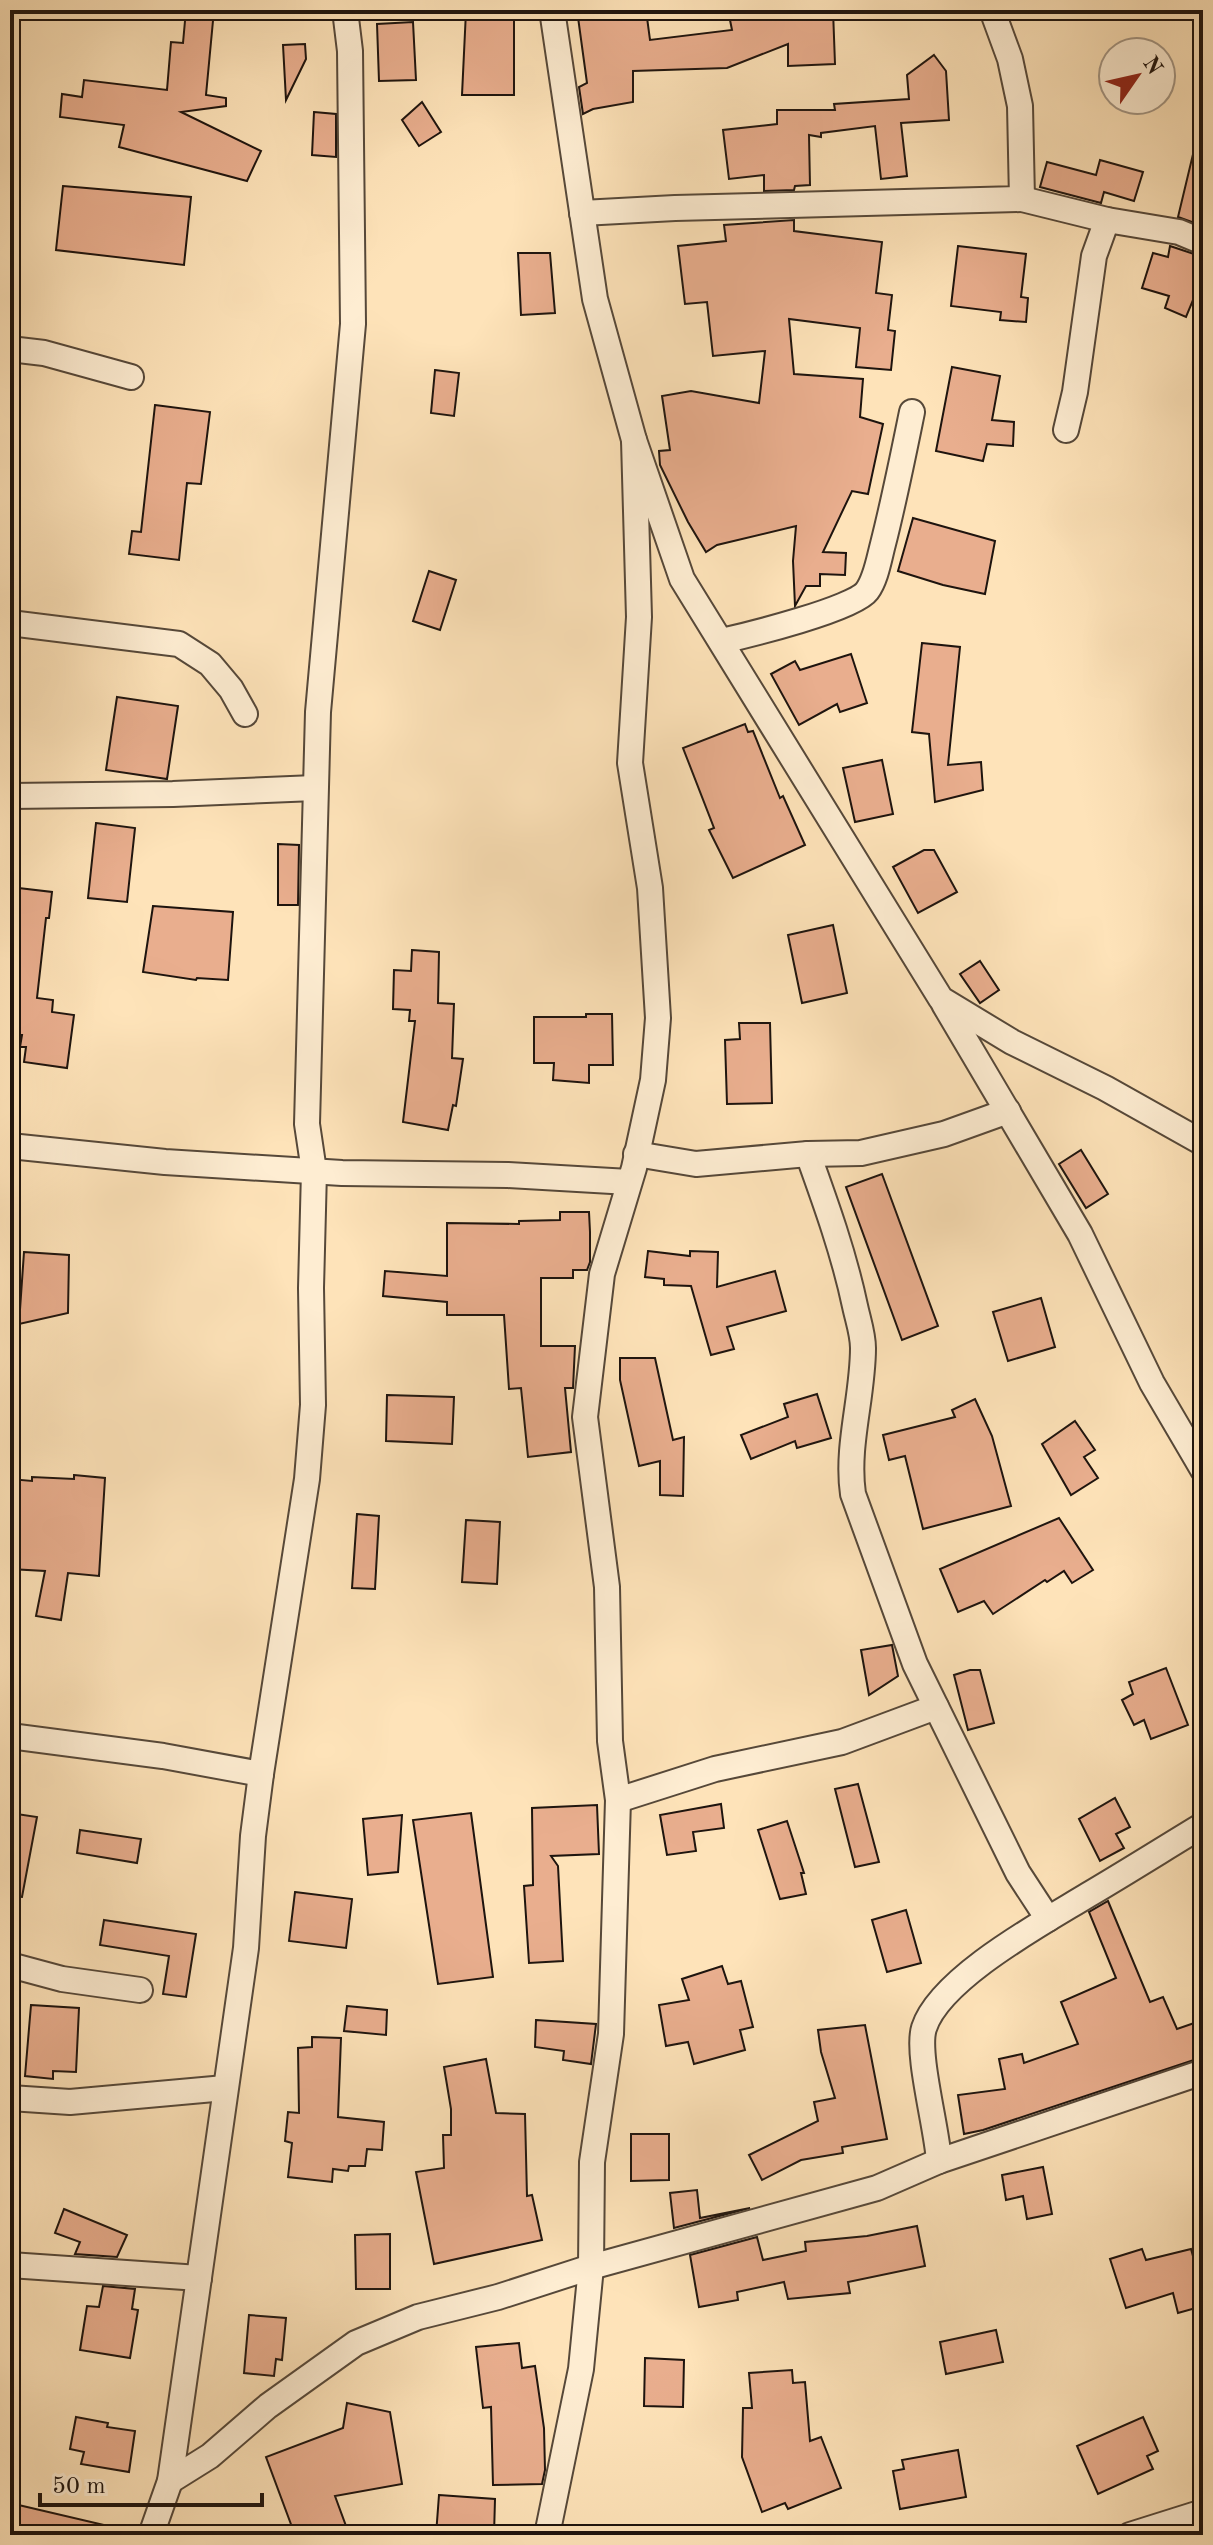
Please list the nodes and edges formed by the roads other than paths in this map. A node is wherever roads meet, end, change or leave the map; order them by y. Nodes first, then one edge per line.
1 (345, 10) edge
2 (552, 10) edge
3 (992, 10) edge
4 (1022, 199) junction
5 (582, 213) junction
6 (1107, 220) junction
7 (1203, 242) edge
8 (10, 349) edge
9 (131, 377) dead end
10 (912, 412) dead end
11 (1066, 430) dead end
12 (634, 440) junction
13 (10, 623) edge
14 (722, 641) junction
15 (245, 714) dead end
16 (315, 788) junction
17 (10, 796) edge
18 (941, 999) junction
19 (1008, 1111) junction
20 (1203, 1143) edge
21 (10, 1146) edge
22 (636, 1154) junction
23 (808, 1154) junction
24 (314, 1171) junction
25 (629, 1182) junction
26 (1203, 1470) edge
27 (936, 1707) junction
28 (10, 1736) edge
29 (261, 1774) junction
30 (618, 1800) junction
31 (1203, 1825) edge
32 (1048, 1919) junction
33 (10, 1965) edge
34 (140, 1990) dead end
35 (1203, 2072) edge
36 (225, 2088) junction
37 (10, 2098) edge
38 (939, 2161) junction
39 (10, 2265) edge
40 (591, 2267) junction
41 (199, 2278) junction
42 (170, 2481) junction
43 (1203, 2512) edge
44 (151, 2535) edge
45 (547, 2535) edge
46 (1130, 2535) edge

1 - 16 street
2 - 5 street
3 - 4 street
4 - 5 street
4 - 6 street
5 - 12 street
6 - 7 street
6 - 11 street
8 - 9 street
10 - 14 street
12 - 14 street
12 - 22 street
13 - 15 street
14 - 18 street
16 - 17 street
16 - 24 street
18 - 19 street
18 - 20 street
19 - 23 street
19 - 26 street
21 - 24 street
22 - 23 street
22 - 25 street
23 - 27 street
24 - 25 street
24 - 29 street
25 - 30 street
27 - 30 street
27 - 32 street
28 - 29 street
29 - 36 street
30 - 40 street
31 - 32 street
32 - 38 street
33 - 34 street
35 - 38 street
36 - 37 street
36 - 41 street
38 - 40 street
39 - 41 street
40 - 42 street
40 - 45 street
41 - 42 street
42 - 44 street
43 - 46 street

